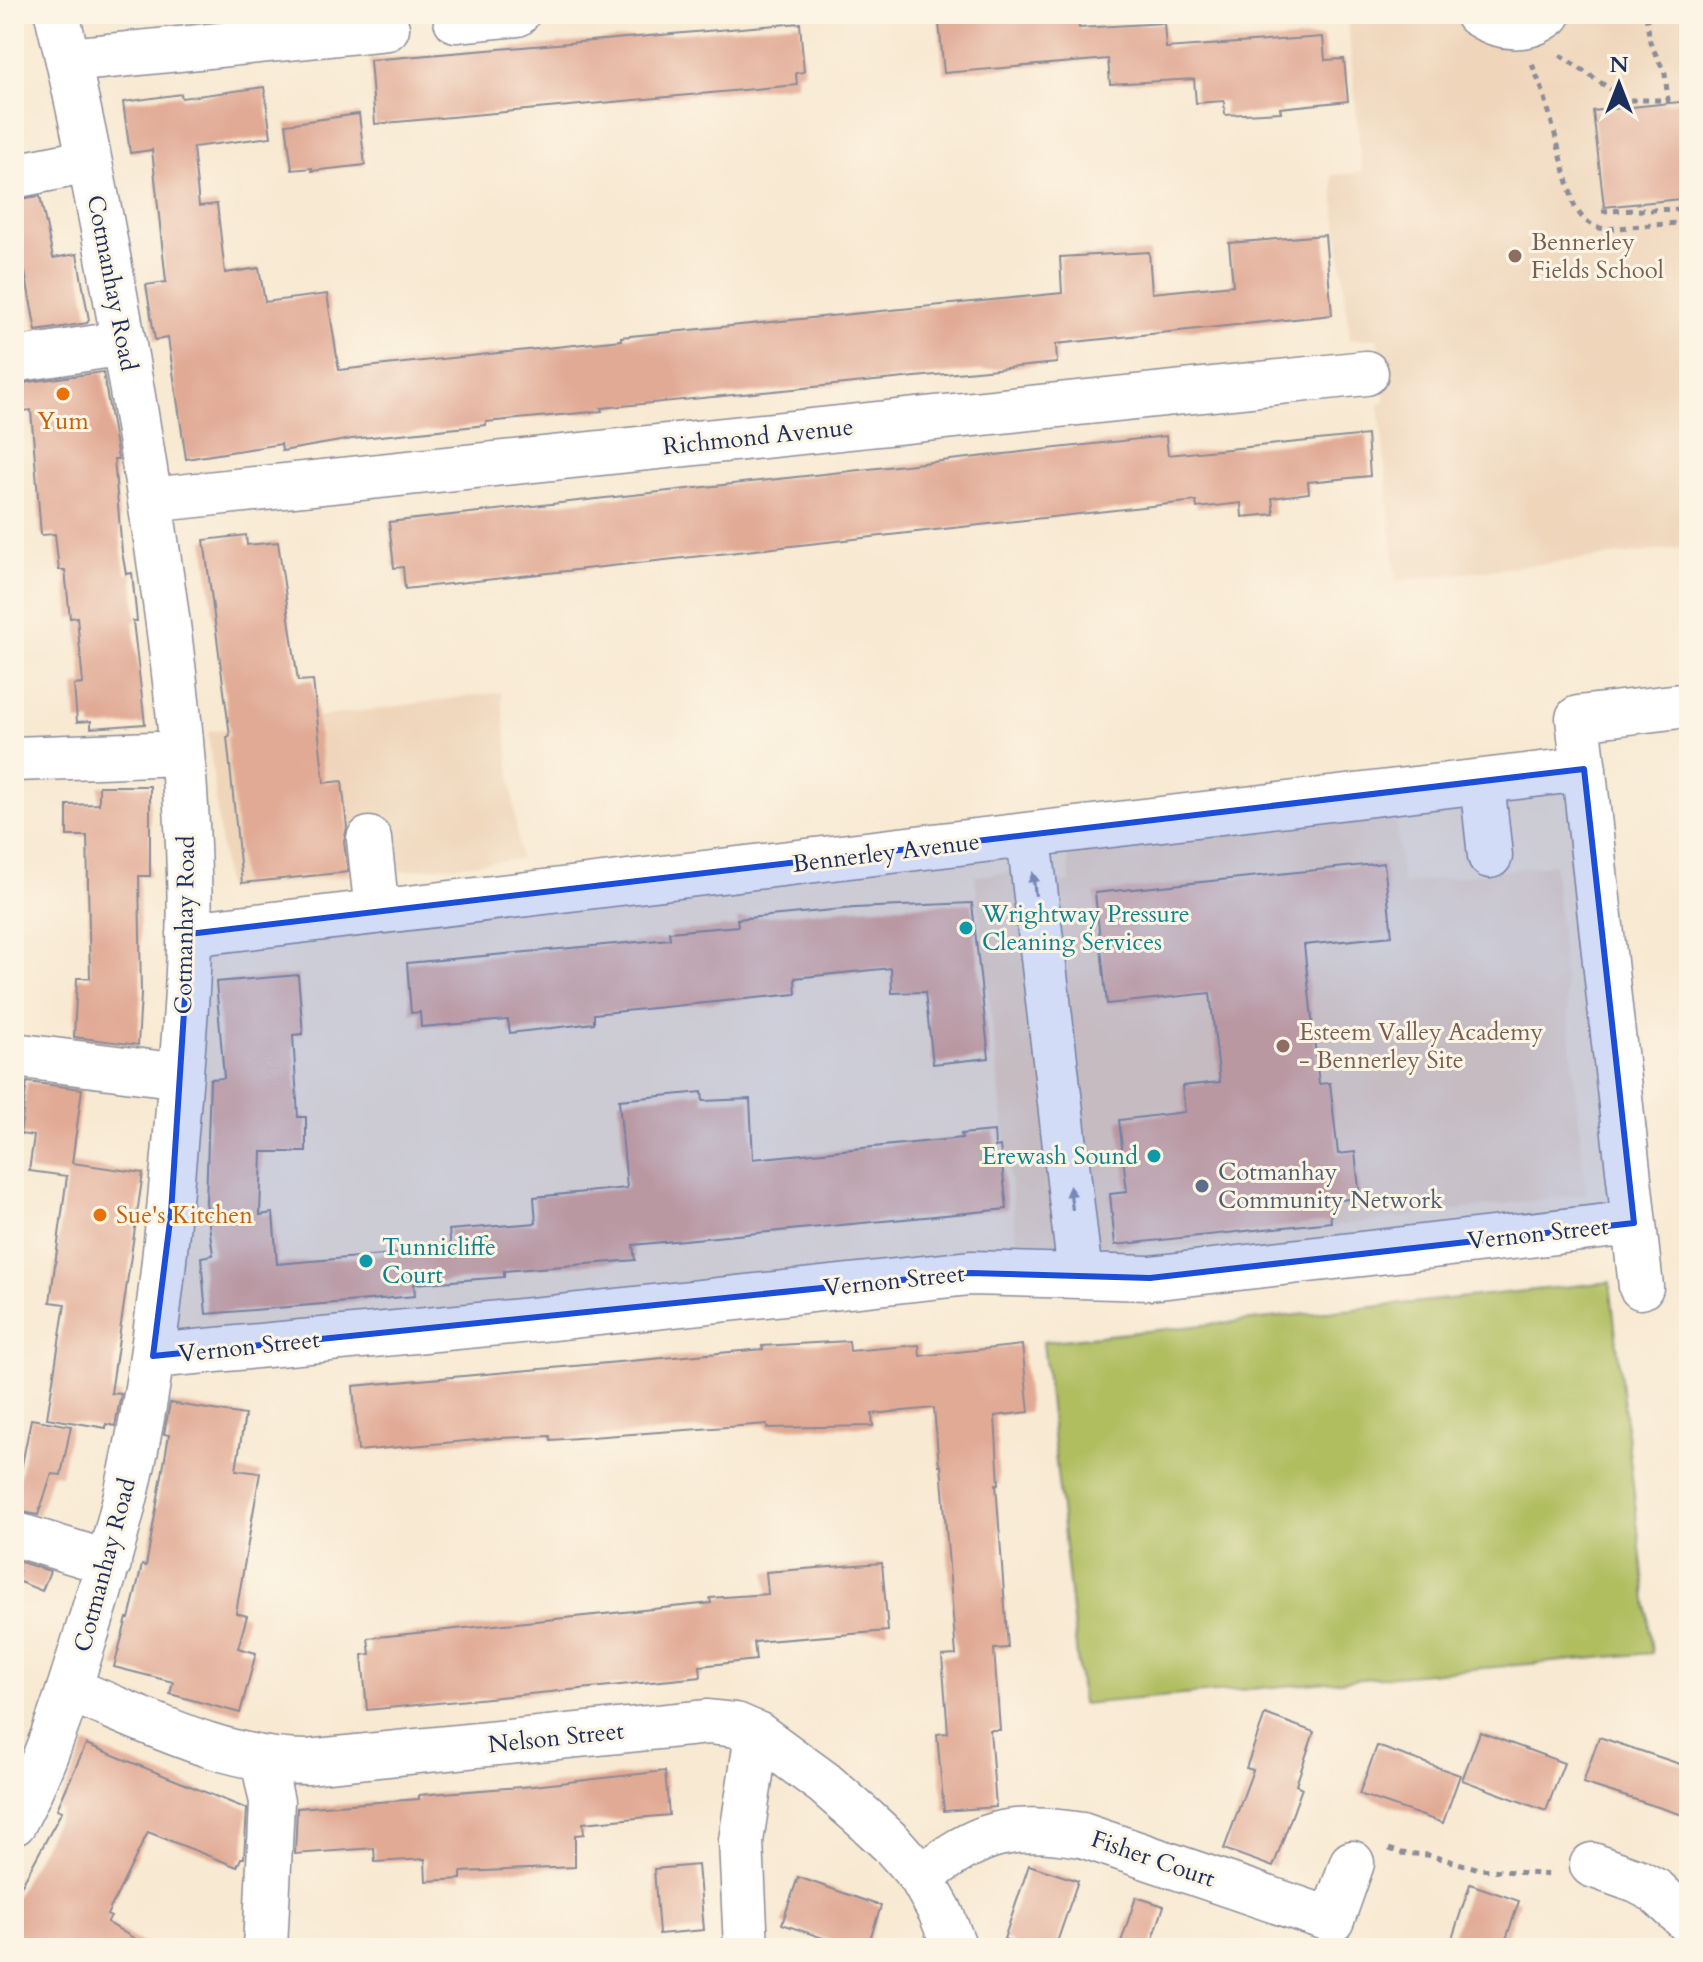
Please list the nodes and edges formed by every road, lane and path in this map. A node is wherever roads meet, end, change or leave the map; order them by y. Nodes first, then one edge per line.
1 (57, 14) edge
2 (510, 14) edge
3 (517, 14) edge
4 (1477, 14) edge
5 (1646, 14) edge
6 (456, 20) dead end
7 (387, 28) dead end
8 (1553, 34) edge
9 (1526, 53) dead end
10 (69, 60) junction
11 (89, 161) junction
12 (14, 176) edge
13 (1689, 209) edge
14 (1602, 211) dead end
15 (1689, 222) edge
16 (124, 343) junction
17 (14, 360) edge
18 (1366, 373) dead end
19 (150, 500) junction
20 (1689, 705) edge
21 (182, 753) junction
22 (14, 759) edge
23 (1584, 769) junction
24 (1482, 782) junction
25 (1029, 837) junction
26 (369, 839) dead end
27 (1490, 856) dead end
28 (377, 912) junction
29 (189, 934) junction
30 (14, 1055) edge
31 (181, 1076) junction
32 (1634, 1223) junction
33 (1080, 1275) junction
34 (1641, 1287) dead end
35 (153, 1356) junction
36 (14, 1534) edge
37 (109, 1563) junction
38 (69, 1689) junction
39 (757, 1734) junction
40 (263, 1760) junction
41 (16, 1815) edge
42 (1352, 1863) joint
43 (1587, 1865) joint
44 (921, 1877) junction
45 (1689, 1922) edge
46 (265, 1948) edge
47 (746, 1948) edge
48 (955, 1948) edge

1 - 10 street, Cotmanhay Road
2 - 3 street
2 - 6 street
4 - 8 street
5 - 8 path
7 - 10 street
9 - 15 path
10 - 11 street, Cotmanhay Road
11 - 12 street
11 - 16 street, Cotmanhay Road
13 - 14 path
16 - 17 street
16 - 19 street, Cotmanhay Road
18 - 19 street, Richmond Avenue
19 - 21 street, Cotmanhay Road
20 - 23 street
21 - 22 street
21 - 29 street, Cotmanhay Road
23 - 24 street, Bennerley Avenue
23 - 32 street
24 - 25 street, Bennerley Avenue
24 - 27 street
25 - 28 street, Bennerley Avenue
33 -> 25 street
26 - 28 street
28 - 29 street, Bennerley Avenue
29 - 31 street, Cotmanhay Road
30 - 31 street
31 - 35 street, Cotmanhay Road
32 - 33 street, Vernon Street
32 - 34 street
33 - 35 street, Vernon Street
35 - 37 street, Cotmanhay Road
36 - 37 street
37 - 38 street, Cotmanhay Road
38 - 40 street, Nelson Street
38 - 41 street, Cotmanhay Road
39 - 40 street, Nelson Street
39 - 44 street, Nelson Street
39 - 47 street
40 - 46 street
42 - 43 path
42 - 44 street, Fisher Court
43 - 45 street
44 - 48 street, Nelson Street

